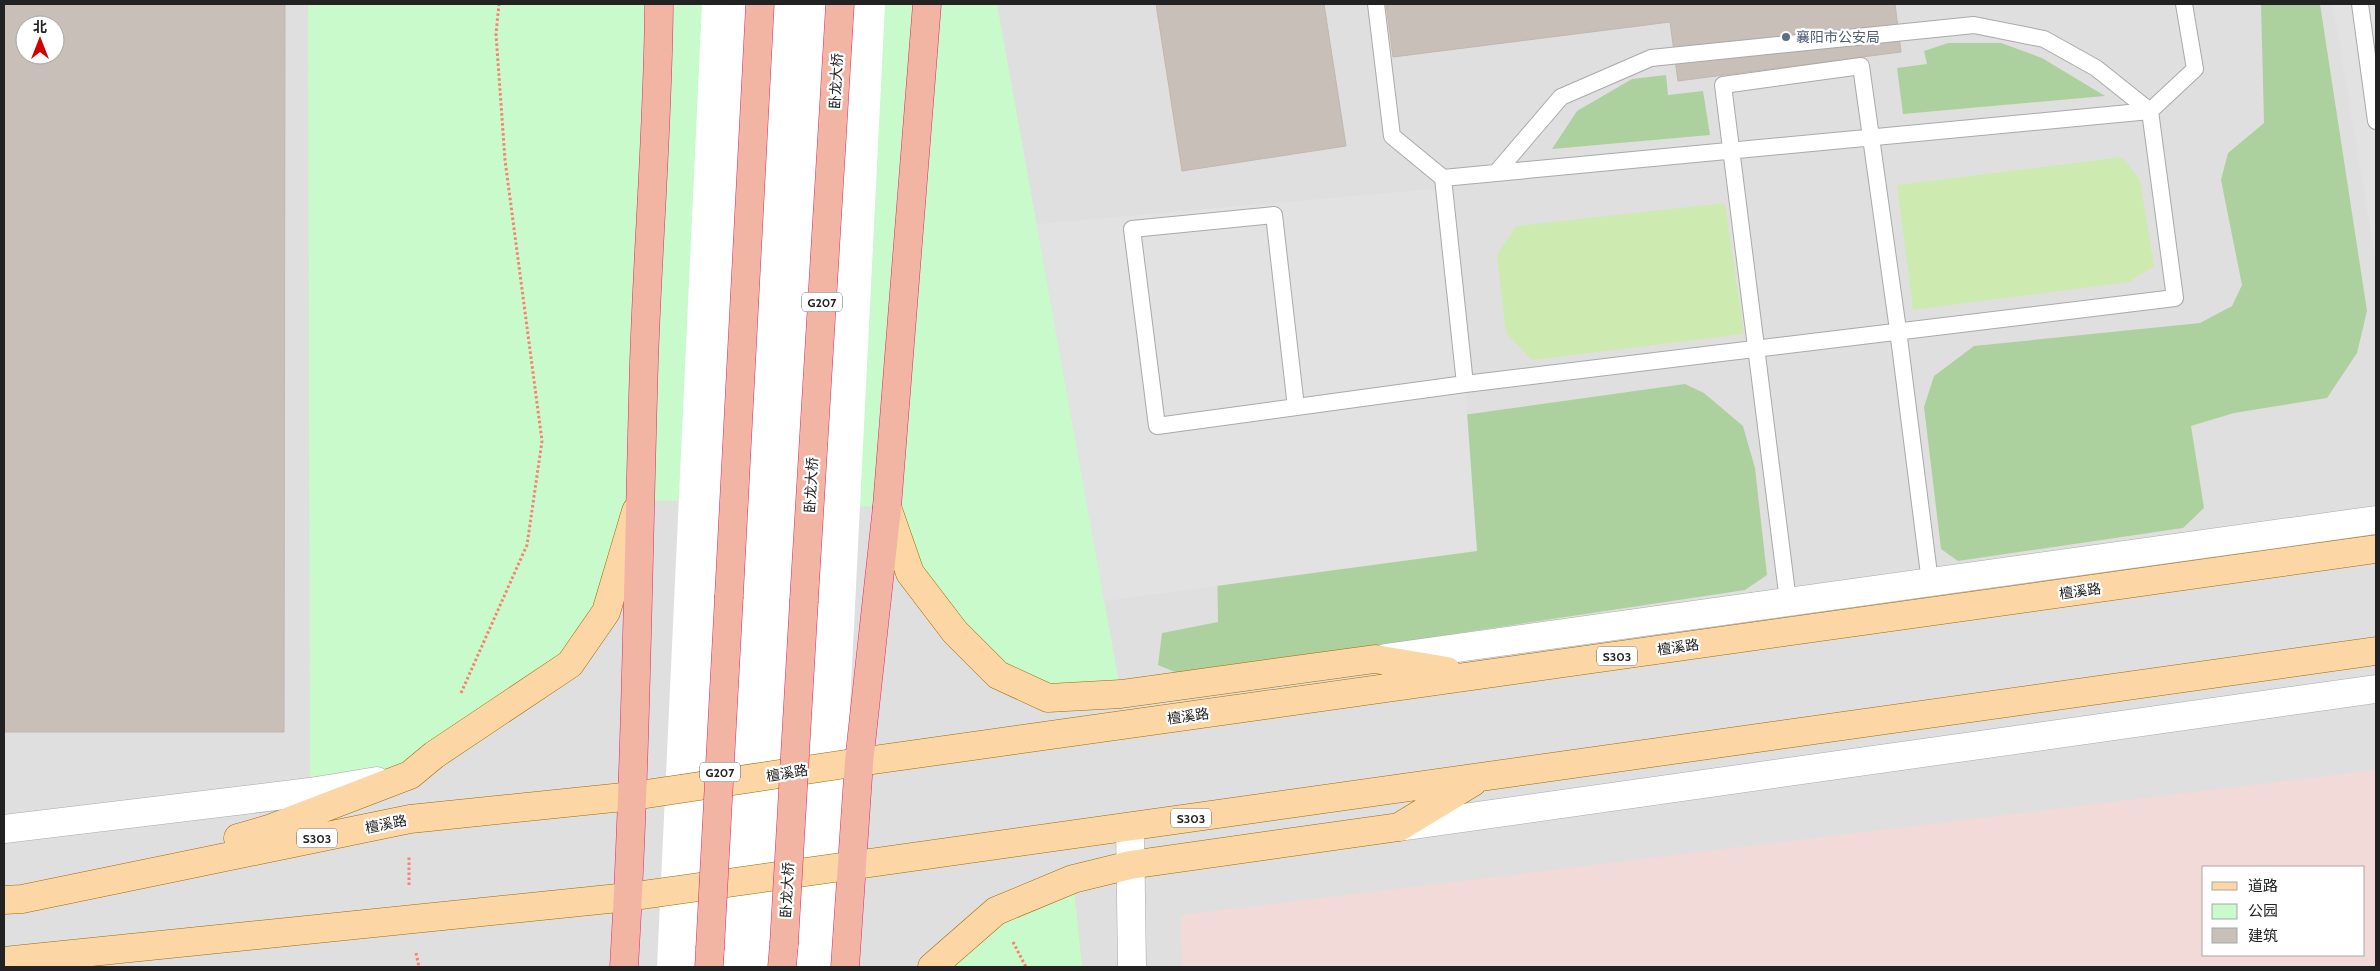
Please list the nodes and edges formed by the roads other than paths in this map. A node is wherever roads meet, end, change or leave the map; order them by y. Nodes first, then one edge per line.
1 (659, 4) edge
2 (760, 4) edge
3 (840, 4) edge
4 (926, 4) edge
5 (1376, 4) edge
6 (2184, 4) edge
7 (2360, 4) edge
8 (2150, 111) junction
9 (2376, 121) edge
10 (1871, 137) junction
11 (1731, 150) junction
12 (1496, 173) junction
13 (1442, 178) junction
14 (1898, 330) junction
15 (1756, 350) junction
16 (1465, 384) junction
17 (1296, 407) junction
18 (640, 500) junction
19 (886, 507) junction
20 (2376, 520) edge
21 (2376, 549) edge
22 (1930, 582) junction
23 (1788, 602) junction
24 (2376, 651) edge
25 (1375, 659) junction
26 (1476, 675) junction
27 (2376, 689) edge
28 (859, 762) junction
29 (410, 775) junction
30 (1483, 776) junction
31 (633, 796) junction
32 (1130, 827) junction
33 (1399, 827) junction
34 (4, 829) edge
35 (1130, 865) junction
36 (850, 866) junction
37 (64, 890) junction
38 (628, 897) junction
39 (4, 900) edge
40 (4, 961) edge
41 (624, 967) edge
42 (709, 967) edge
43 (782, 967) edge
44 (845, 967) edge
45 (932, 967) edge
46 (1132, 967) edge

1 - 18 highway
2 - 42 highway, G207, bridge
3 - 43 highway, 卧龙大桥 / G207, bridge
4 - 19 highway
5 - 13 lane
6 - 8 lane
7 - 9 lane
8 - 10 lane
8 - 12 lane
8 - 14 lane
10 - 11 lane
10 - 11 lane
10 - 14 lane
11 - 12 lane
11 - 15 lane
12 - 13 lane
13 - 16 lane
14 - 15 lane
14 - 22 lane
15 - 16 lane
15 - 23 lane
16 - 17 lane
17 - 17 lane
18 - 29 main road
18 - 31 highway
19 - 25 main road
19 - 28 highway
20 - 22 street
21 - 26 main road, 檀溪路 / S303
22 - 23 street
23 - 25 street
24 - 30 main road, S303
25 - 26 main road
26 - 28 main road, 檀溪路 / S303
27 - 33 street
28 - 31 main road, 檀溪路 / S303
28 - 36 highway
29 - 34 street
29 - 37 main road
30 - 32 main road, S303
30 - 33 main road
31 - 37 main road, 檀溪路 / S303
31 - 38 highway
32 - 35 street
32 - 36 main road, S303
33 - 35 main road
35 - 45 main road
35 - 46 street
36 - 38 main road, S303
36 - 44 highway
37 - 39 main road, 檀溪路 / S303
38 - 40 main road, S303
38 - 41 highway

